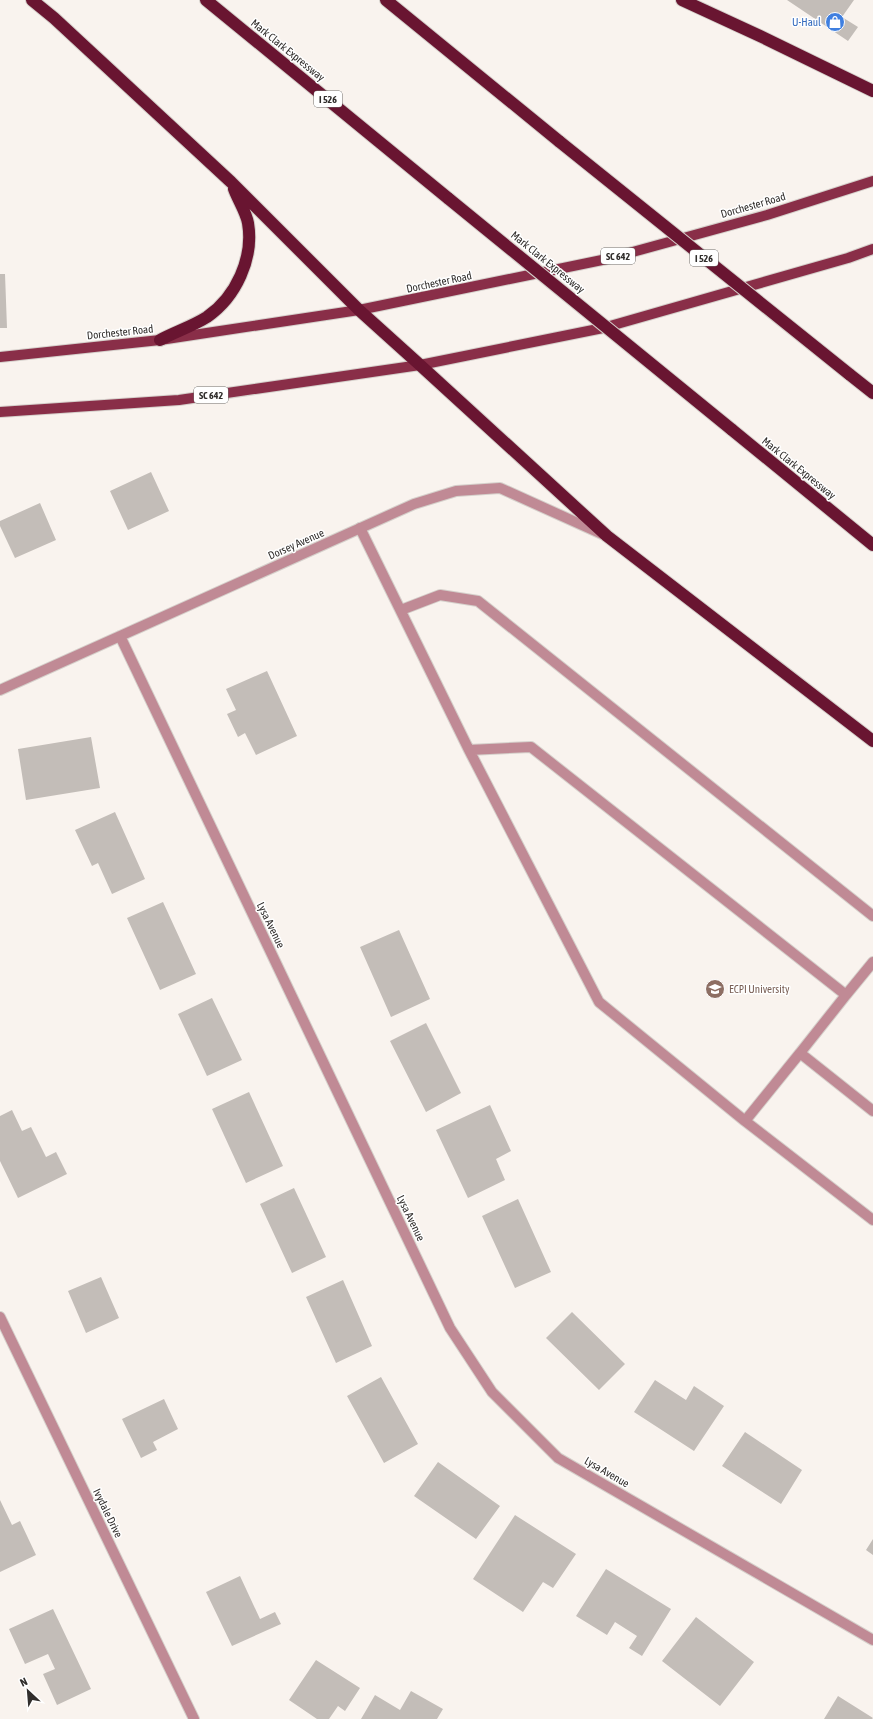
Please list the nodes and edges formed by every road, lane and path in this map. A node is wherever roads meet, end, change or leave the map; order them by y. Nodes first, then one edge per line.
1 (32, 0) edge
2 (206, 0) edge
3 (386, 0) edge
4 (682, 0) edge
5 (873, 91) edge
6 (873, 181) edge
7 (231, 182) junction
8 (873, 249) edge
9 (358, 310) junction
10 (160, 340) junction
11 (0, 357) edge
12 (420, 365) junction
13 (873, 393) edge
14 (0, 412) edge
15 (360, 528) junction
16 (607, 536) junction
17 (873, 545) edge
18 (401, 610) junction
19 (120, 636) junction
20 (0, 690) edge
21 (873, 741) edge
22 (469, 750) junction
23 (873, 916) edge
24 (873, 962) edge
25 (846, 996) junction
26 (800, 1053) junction
27 (873, 1110) edge
28 (745, 1121) junction
29 (873, 1220) edge
30 (0, 1317) edge
31 (873, 1640) edge
32 (194, 1719) edge

1 - 7 highway
2 - 17 highway, Mark Clark Expressway / I 526, bridge
3 - 13 highway, I 526, bridge
4 - 5 highway
6 - 9 main road, Dorchester Road / SC 642
7 - 9 highway
7 - 10 highway
8 - 12 main road, SC 642
9 - 10 main road, Dorchester Road / SC 642
9 - 12 highway
10 - 11 main road, Dorchester Road / SC 642
12 - 14 main road, SC 642
12 - 16 highway
15 - 16 street, Dorsey Avenue
15 - 18 street
15 - 19 street, Dorsey Avenue
16 - 21 highway
18 - 22 street
18 - 23 street
19 - 20 street, Dorsey Avenue
19 - 31 street, Lysa Avenue
22 - 25 street
22 - 28 street
24 - 25 street
25 - 26 street
26 - 27 street
26 - 28 street
28 - 29 street
30 - 32 street, Ivydale Drive

